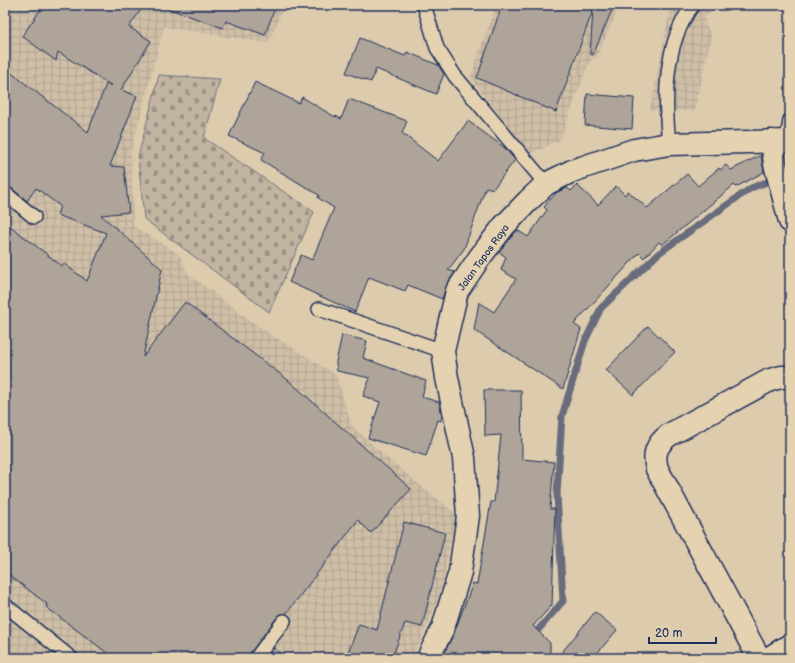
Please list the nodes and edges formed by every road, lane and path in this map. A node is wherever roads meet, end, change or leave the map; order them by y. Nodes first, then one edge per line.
1 (424, 5) edge
2 (694, 5) edge
3 (785, 135) edge
4 (669, 144) junction
5 (546, 184) junction
6 (5, 193) edge
7 (34, 217) dead end
8 (790, 221) edge
9 (319, 309) dead end
10 (443, 351) junction
11 (790, 377) edge
12 (5, 605) edge
13 (284, 621) dead end
14 (790, 645) edge
15 (71, 658) edge
16 (256, 658) edge
17 (428, 658) edge
18 (759, 658) edge
19 (769, 658) edge

1 - 5 lane
2 - 4 lane
3 - 4 main road, Jalan Tapos Raya
3 - 8 main road
4 - 5 main road, Jalan Tapos Raya
5 - 10 main road, Jalan Tapos Raya
6 - 7 lane
9 - 10 lane
10 - 17 main road, Jalan Tapos Raya
11 - 18 main road
12 - 15 lane
13 - 16 lane
14 - 19 main road

